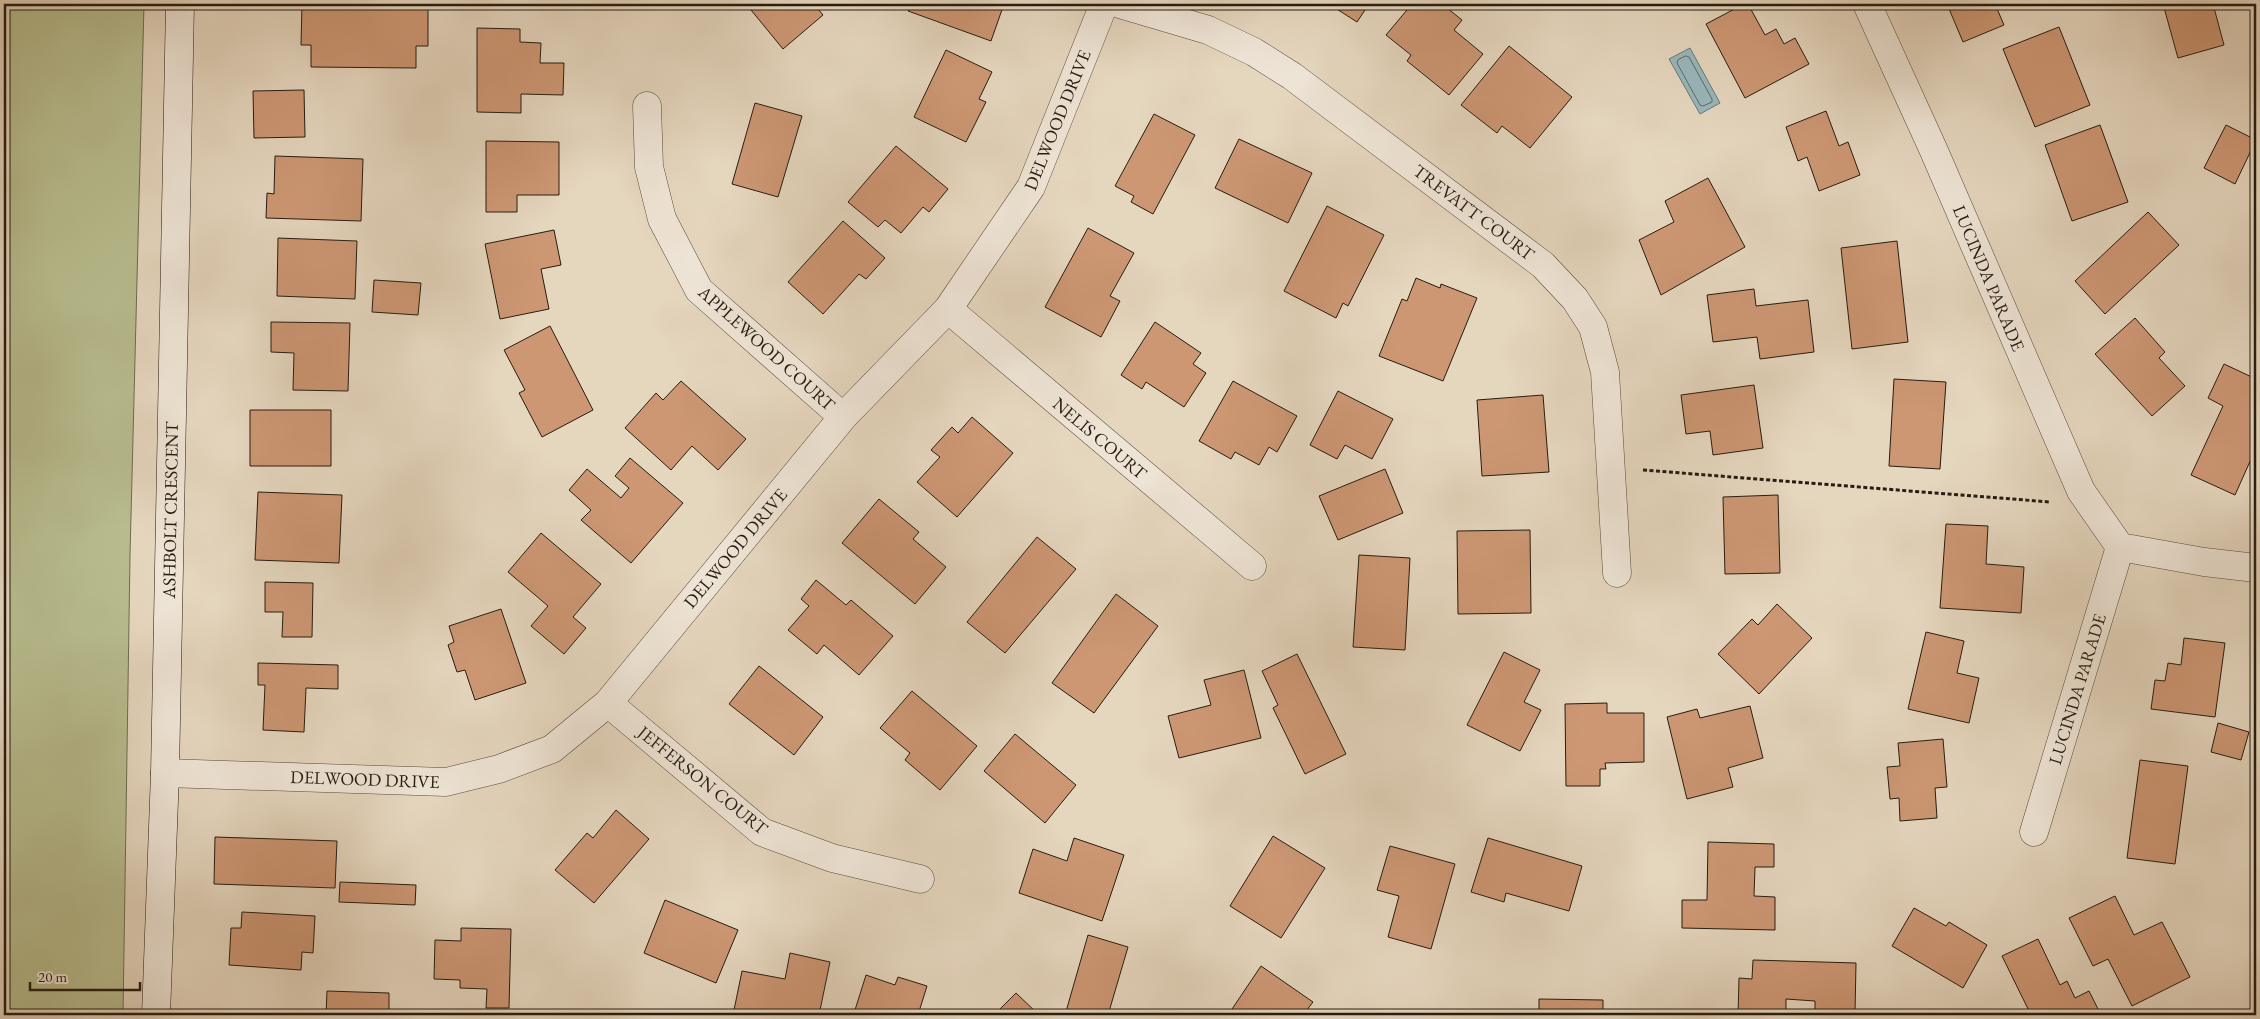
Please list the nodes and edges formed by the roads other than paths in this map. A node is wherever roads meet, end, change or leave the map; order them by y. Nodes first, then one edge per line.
1 (180, 4) edge
2 (1104, 4) edge
3 (1120, 4) edge
4 (1867, 4) edge
5 (647, 106) dead end
6 (948, 309) junction
7 (843, 417) junction
8 (2120, 547) junction
9 (1252, 566) dead end
10 (2256, 568) edge
11 (1617, 573) dead end
12 (608, 703) junction
13 (165, 773) junction
14 (2034, 832) dead end
15 (920, 878) dead end
16 (156, 1015) edge

1 - 13 street, ASHBOLT CRESCENT
2 - 6 street, DELWOOD DRIVE
3 - 11 street, TREVATT COURT
4 - 8 street, LUCINDA PARADE
5 - 7 street, APPLEWOOD COURT
6 - 7 street, DELWOOD DRIVE
6 - 9 street, NELIS COURT
7 - 12 street, DELWOOD DRIVE
8 - 10 street
8 - 14 street, LUCINDA PARADE
12 - 13 street, DELWOOD DRIVE
12 - 15 street, JEFFERSON COURT
13 - 16 street, ASHBOLT CRESCENT

